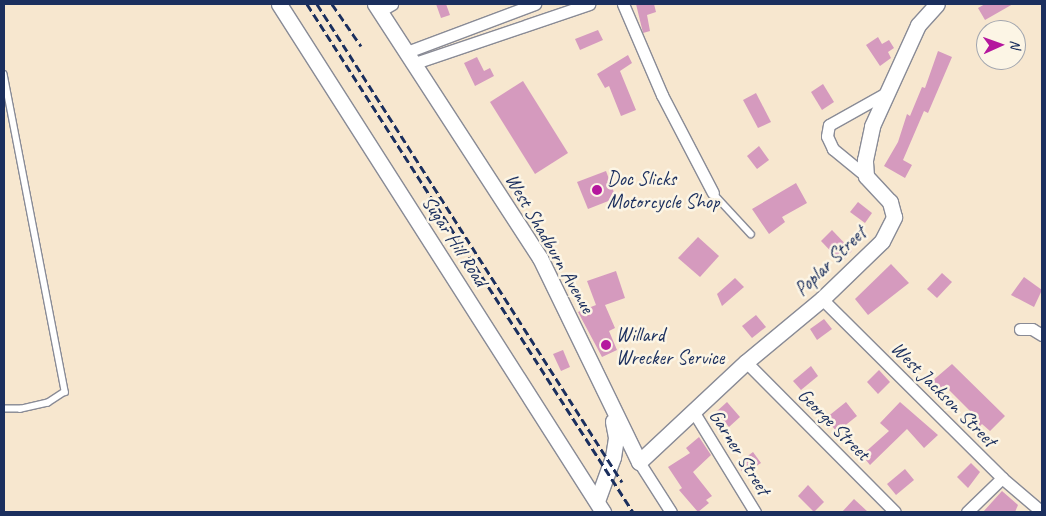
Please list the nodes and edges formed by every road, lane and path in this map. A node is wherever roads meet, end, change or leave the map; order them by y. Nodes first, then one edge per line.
1 (279, 4) edge
2 (535, 4) edge
3 (589, 4) edge
4 (623, 4) edge
5 (937, 4) edge
6 (382, 6) edge
7 (411, 58) junction
8 (4, 74) edge
9 (886, 93) junction
10 (866, 176) junction
11 (714, 193) joint
12 (751, 234) dead end
13 (822, 299) junction
14 (1020, 329) dead end
15 (1042, 335) edge
16 (746, 362) junction
17 (4, 409) edge
18 (612, 410) junction
19 (693, 411) junction
20 (639, 462) junction
21 (1002, 478) junction
22 (600, 507) edge
23 (671, 512) edge
24 (756, 512) edge
25 (895, 512) edge
26 (967, 512) edge
27 (1042, 512) edge

1 - 22 street, Sugar Hill Road
2 - 7 street
3 - 7 street
4 - 11 street
5 - 9 street
6 - 7 street, West Shadburn Avenue
7 - 18 street, West Shadburn Avenue
8 - 17 lane
9 - 10 street
9 - 10 street, Poplar Street
10 - 13 street, Poplar Street
11 - 12 lane
13 - 16 street, Poplar Street
13 - 21 street, West Jackson Street
14 - 15 street
16 - 19 street, Poplar Street
16 - 25 street, George Street
18 - 20 street, West Shadburn Avenue
18 - 22 street
19 - 20 street, Poplar Street
19 - 24 street, Garner Street
20 - 23 street, West Shadburn Avenue
21 - 26 street
21 - 27 street, West Jackson Street

